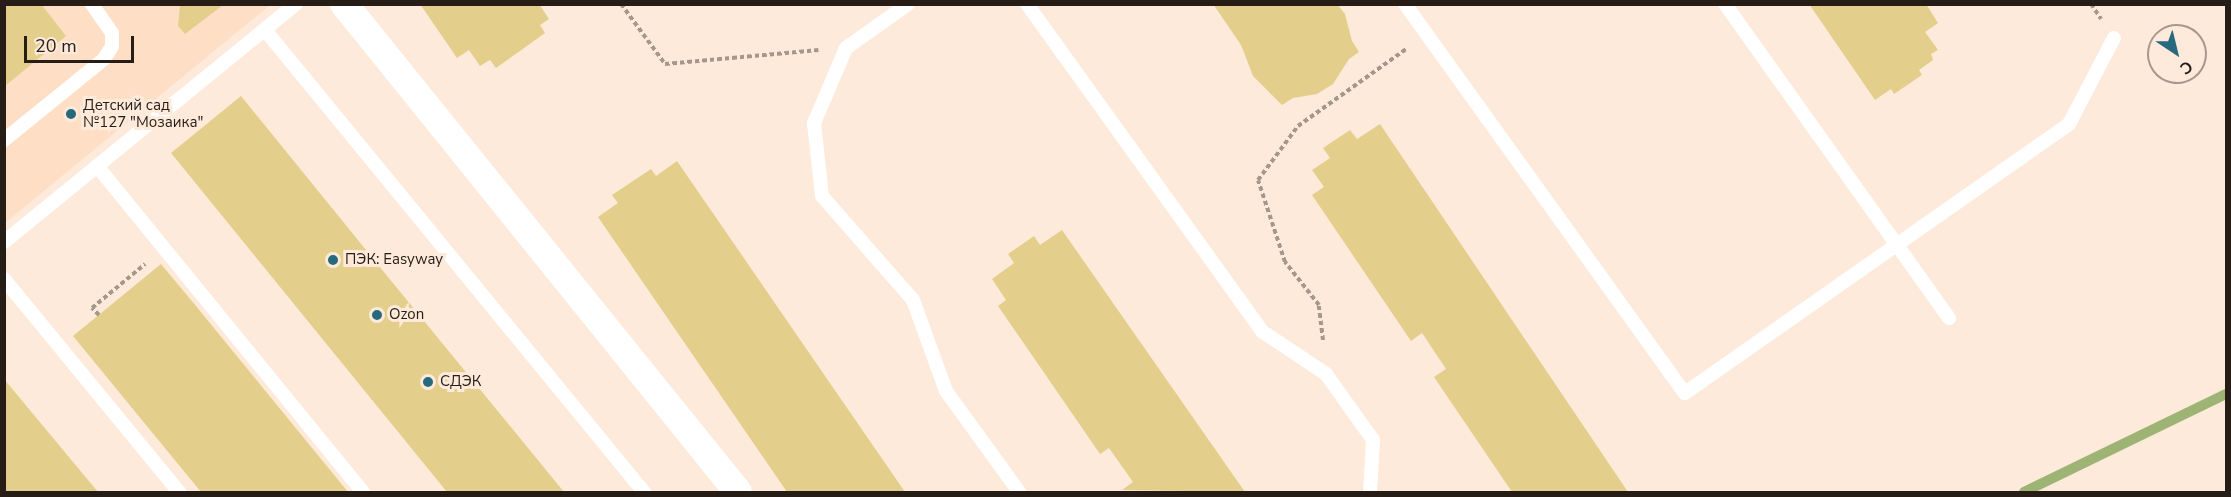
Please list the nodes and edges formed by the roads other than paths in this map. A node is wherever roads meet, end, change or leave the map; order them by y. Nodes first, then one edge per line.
1 (92, 4) edge
2 (296, 4) edge
3 (344, 4) edge
4 (908, 4) edge
5 (1027, 4) edge
6 (1405, 4) edge
7 (1725, 4) edge
8 (265, 30) junction
9 (2114, 38) dead end
10 (4, 140) edge
11 (97, 166) junction
12 (4, 242) edge
13 (1897, 245) junction
14 (4, 279) edge
15 (1949, 318) dead end
16 (180, 492) edge
17 (363, 492) edge
18 (644, 492) edge
19 (738, 492) edge
20 (1019, 492) edge
21 (1370, 492) edge

1 - 10 lane
2 - 8 lane
3 - 19 street
4 - 20 lane
5 - 21 lane
6 - 13 lane
7 - 13 lane
8 - 11 lane
8 - 18 lane
9 - 13 lane
11 - 12 lane
11 - 17 lane
13 - 15 lane
14 - 16 lane

